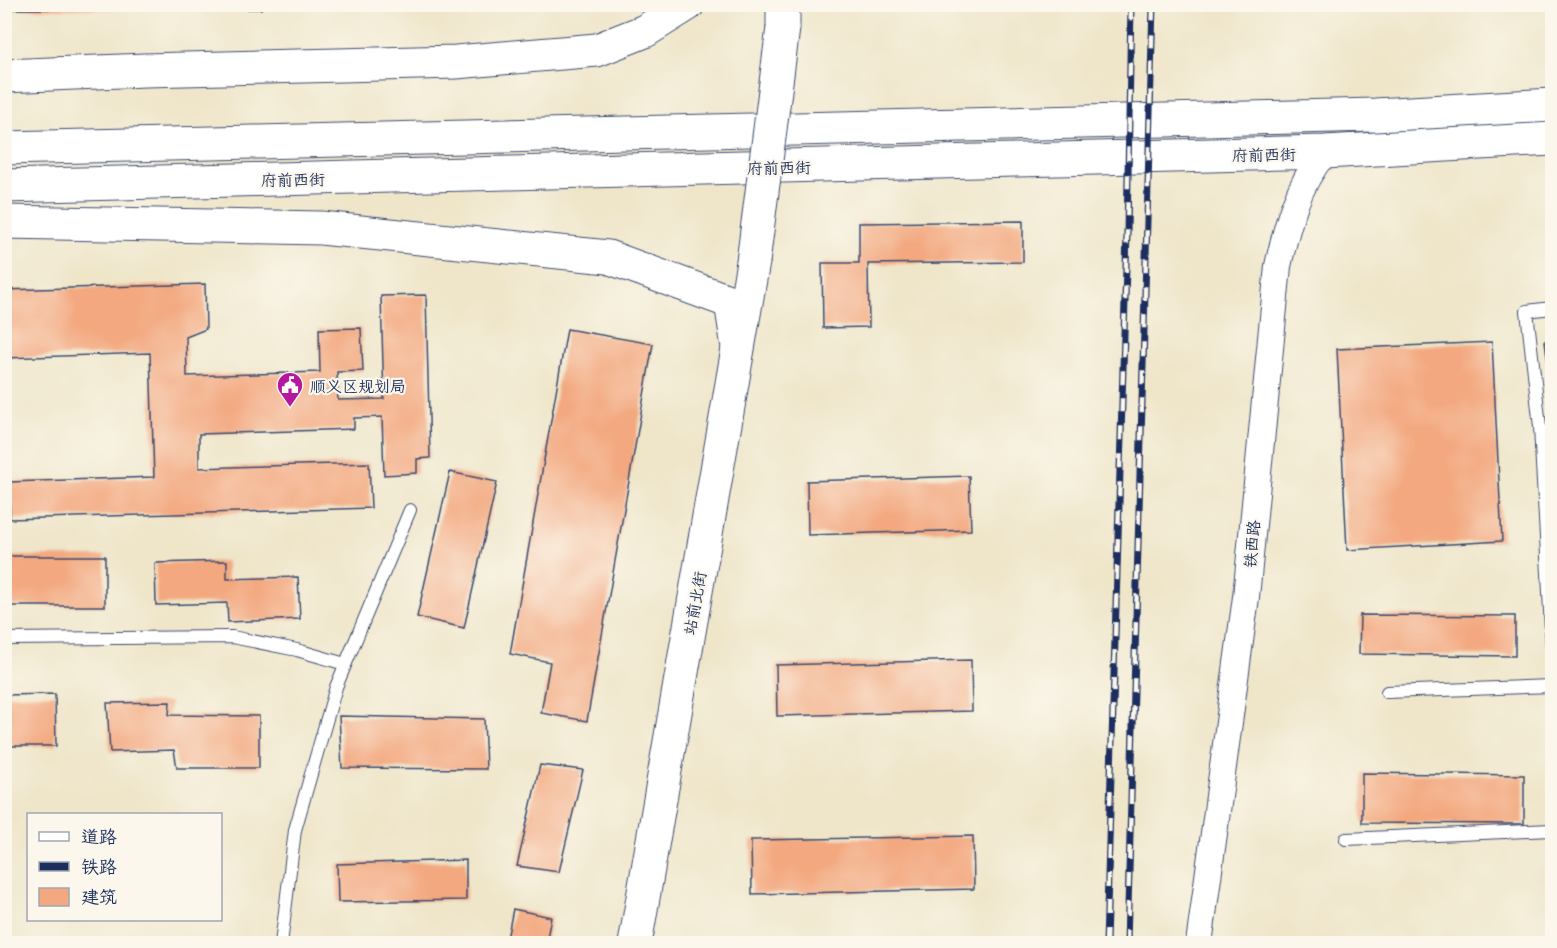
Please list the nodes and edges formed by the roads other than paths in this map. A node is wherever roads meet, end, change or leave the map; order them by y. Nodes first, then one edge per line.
1 (688, 4) edge
2 (783, 16) edge
3 (4, 76) edge
4 (1552, 105) edge
5 (1552, 139) edge
6 (4, 148) edge
7 (1325, 152) junction
8 (4, 186) edge
9 (4, 222) edge
10 (1552, 308) edge
11 (738, 347) junction
12 (410, 510) dead end
13 (4, 639) edge
14 (1552, 647) edge
15 (345, 664) junction
16 (1552, 686) edge
17 (1387, 692) dead end
18 (1552, 830) edge
19 (1346, 839) dead end
20 (281, 944) edge
21 (635, 944) edge
22 (1199, 944) edge

1 - 3 main road
2 - 11 main road, 站前北街, bridge
4 - 6 main road
5 - 7 main road, 府前西街
7 - 8 main road, 府前西街
7 - 22 street, 铁西路
9 - 11 main road
10 - 14 lane
11 - 21 main road, 站前北街
12 - 15 lane
13 - 15 lane
15 - 20 lane
16 - 17 lane
18 - 19 lane

